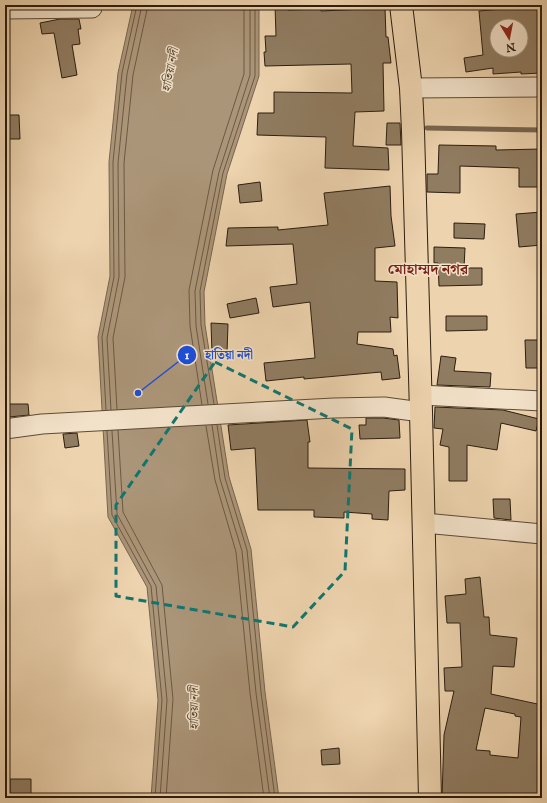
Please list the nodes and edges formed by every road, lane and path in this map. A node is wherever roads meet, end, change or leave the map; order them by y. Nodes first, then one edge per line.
1 (401, 5) edge
2 (92, 8) dead end
3 (5, 9) edge
4 (542, 87) edge
5 (411, 88) junction
6 (542, 401) edge
7 (421, 403) junction
8 (5, 429) edge
9 (424, 523) junction
10 (542, 534) edge
11 (430, 798) edge

1 - 5 main road
2 - 3 street
4 - 5 street
5 - 7 main road
6 - 7 street
7 - 8 street
7 - 9 main road
9 - 10 street
9 - 11 main road

